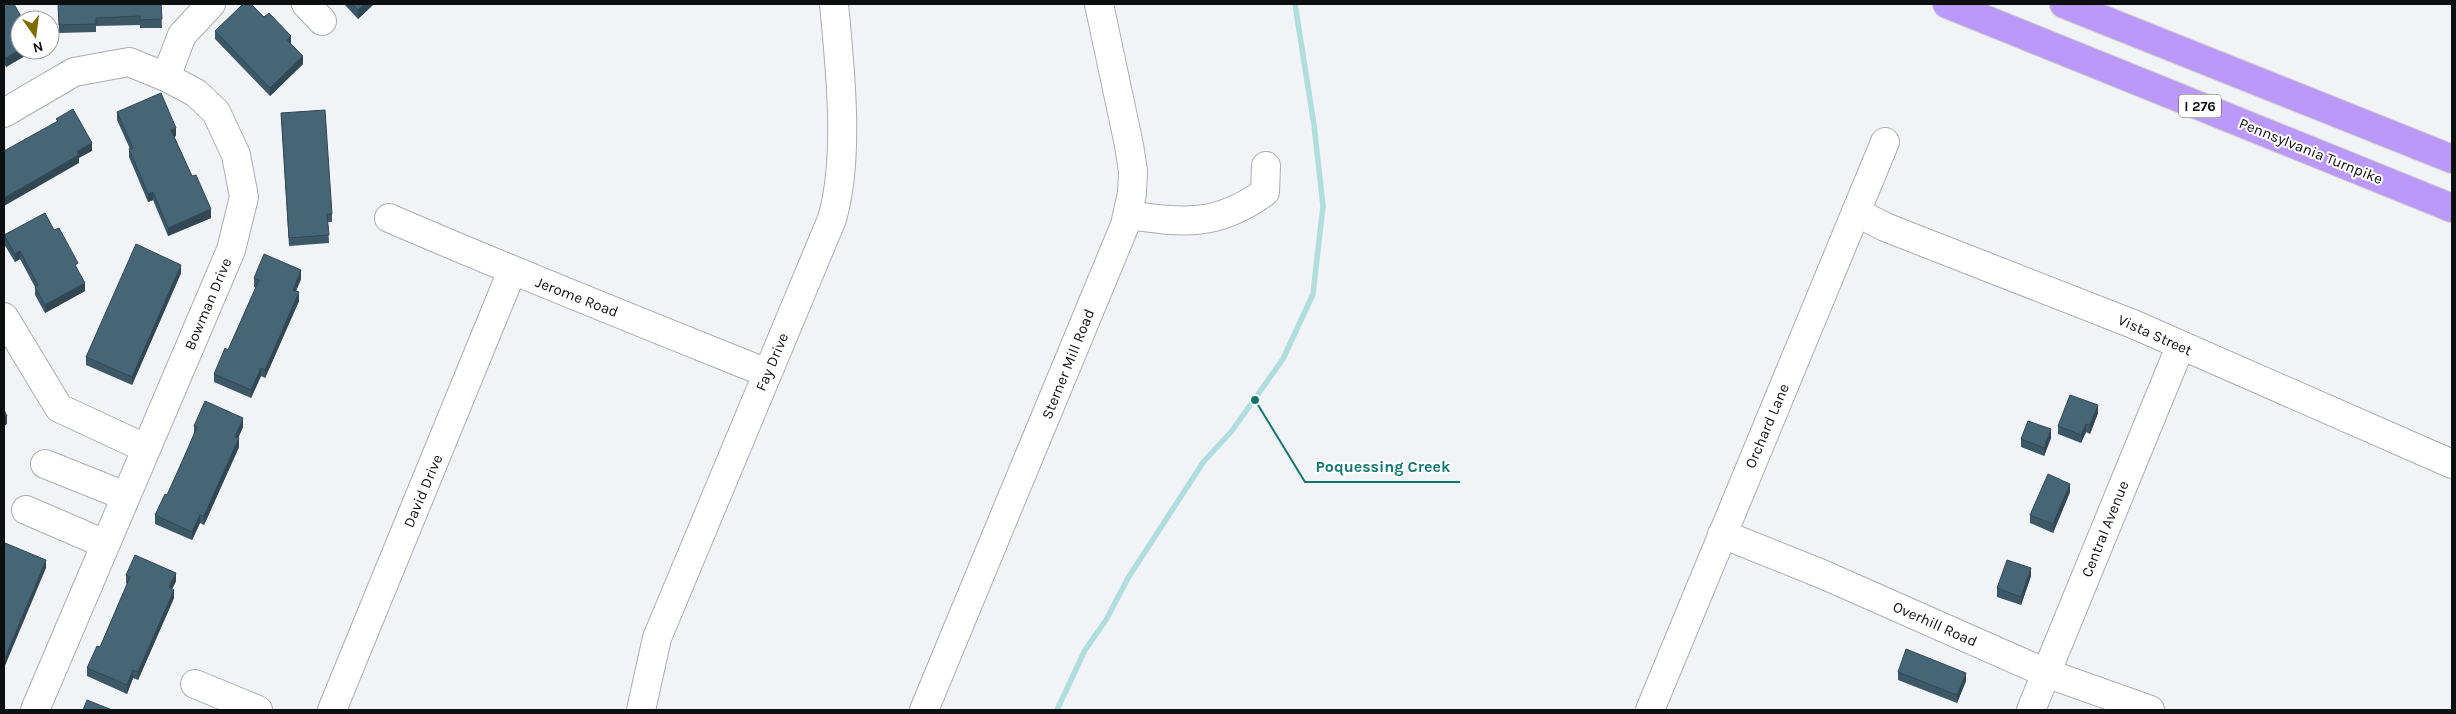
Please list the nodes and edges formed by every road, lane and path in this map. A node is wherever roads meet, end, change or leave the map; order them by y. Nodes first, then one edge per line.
1 (211, 4) edge
2 (834, 4) edge
3 (1099, 4) edge
4 (1948, 4) edge
5 (2064, 4) edge
6 (166, 77) junction
7 (4, 113) edge
8 (1885, 142) dead end
9 (2452, 159) edge
10 (1266, 166) dead end
11 (2452, 208) edge
12 (1856, 212) junction
13 (1128, 215) junction
14 (389, 218) dead end
15 (512, 271) junction
16 (4, 317) edge
17 (2180, 347) junction
18 (767, 373) junction
19 (145, 448) junction
20 (45, 464) dead end
21 (2452, 464) edge
22 (125, 496) junction
23 (26, 510) dead end
24 (1722, 534) junction
25 (105, 544) junction
26 (2046, 673) junction
27 (195, 684) dead end
28 (35, 710) edge
29 (258, 710) edge
30 (332, 710) edge
31 (641, 710) edge
32 (924, 710) edge
33 (1650, 710) edge
34 (2031, 710) edge
35 (2150, 710) edge

1 - 6 street
2 - 18 street, Fay Drive
3 - 13 street, Sterner Mill Road
4 - 11 highway, Pennsylvania Turnpike / I 276
5 - 9 highway
6 - 7 street, Bowman Drive
6 - 19 street, Bowman Drive
8 - 12 street, Orchard Lane
10 - 13 street
12 - 17 street, Vista Street
12 - 24 street, Orchard Lane
13 - 32 street, Sterner Mill Road
14 - 15 street, Jerome Road
15 - 18 street, Jerome Road
15 - 30 street, David Drive
16 - 19 street
17 - 21 street, Vista Street
17 - 26 street, Central Avenue
18 - 31 street, Fay Drive
19 - 22 street, Bowman Drive
20 - 22 street
22 - 25 street, Bowman Drive
23 - 25 street
24 - 26 street, Overhill Road
24 - 33 street, Orchard Lane
25 - 28 street, Bowman Drive
26 - 34 street, Central Avenue
26 - 35 street, Overhill Road
27 - 29 street

